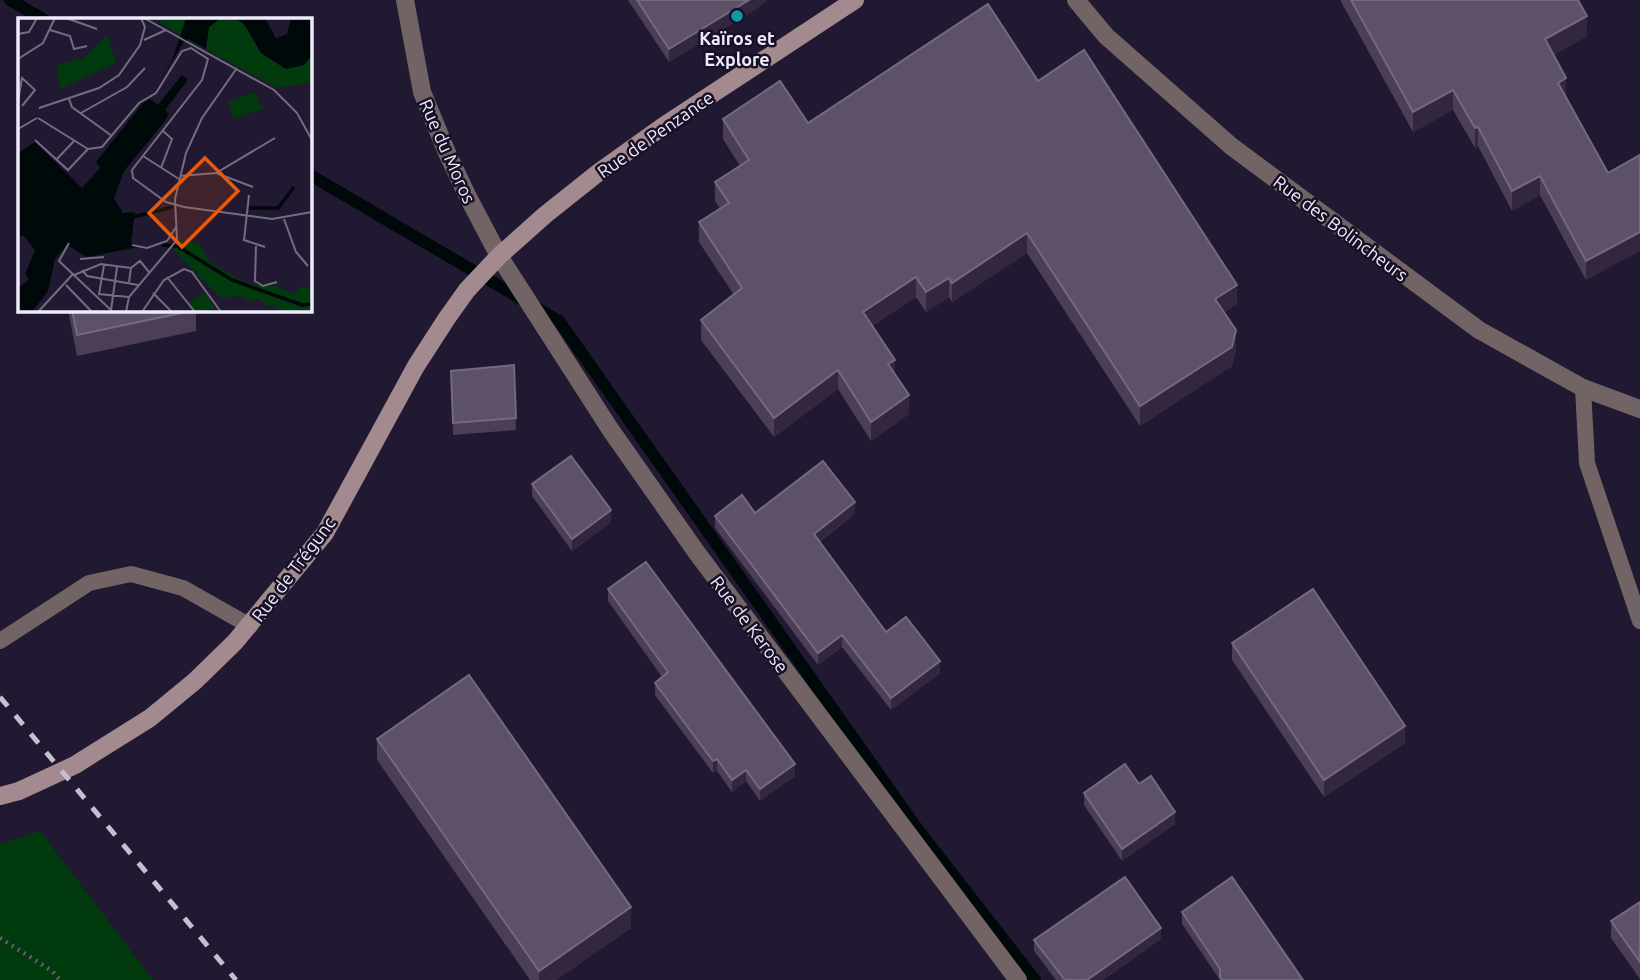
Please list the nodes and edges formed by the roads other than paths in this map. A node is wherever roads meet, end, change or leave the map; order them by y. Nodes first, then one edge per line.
1 (405, 0) edge
2 (855, 0) edge
3 (1076, 0) edge
4 (499, 256) junction
5 (1583, 388) junction
6 (1640, 409) edge
7 (1640, 621) edge
8 (250, 626) junction
9 (0, 641) edge
10 (0, 796) edge
11 (1018, 980) edge

1 - 4 street, Rue du Moros
2 - 4 main road, Rue de Penzance
3 - 5 street, Rue des Bolincheurs
4 - 8 main road, Rue de Trégunc
4 - 11 street, Rue de Kerose
5 - 6 street, Rue des Bolincheurs
5 - 7 lane
8 - 9 lane
8 - 10 main road, Rue de Trégunc

